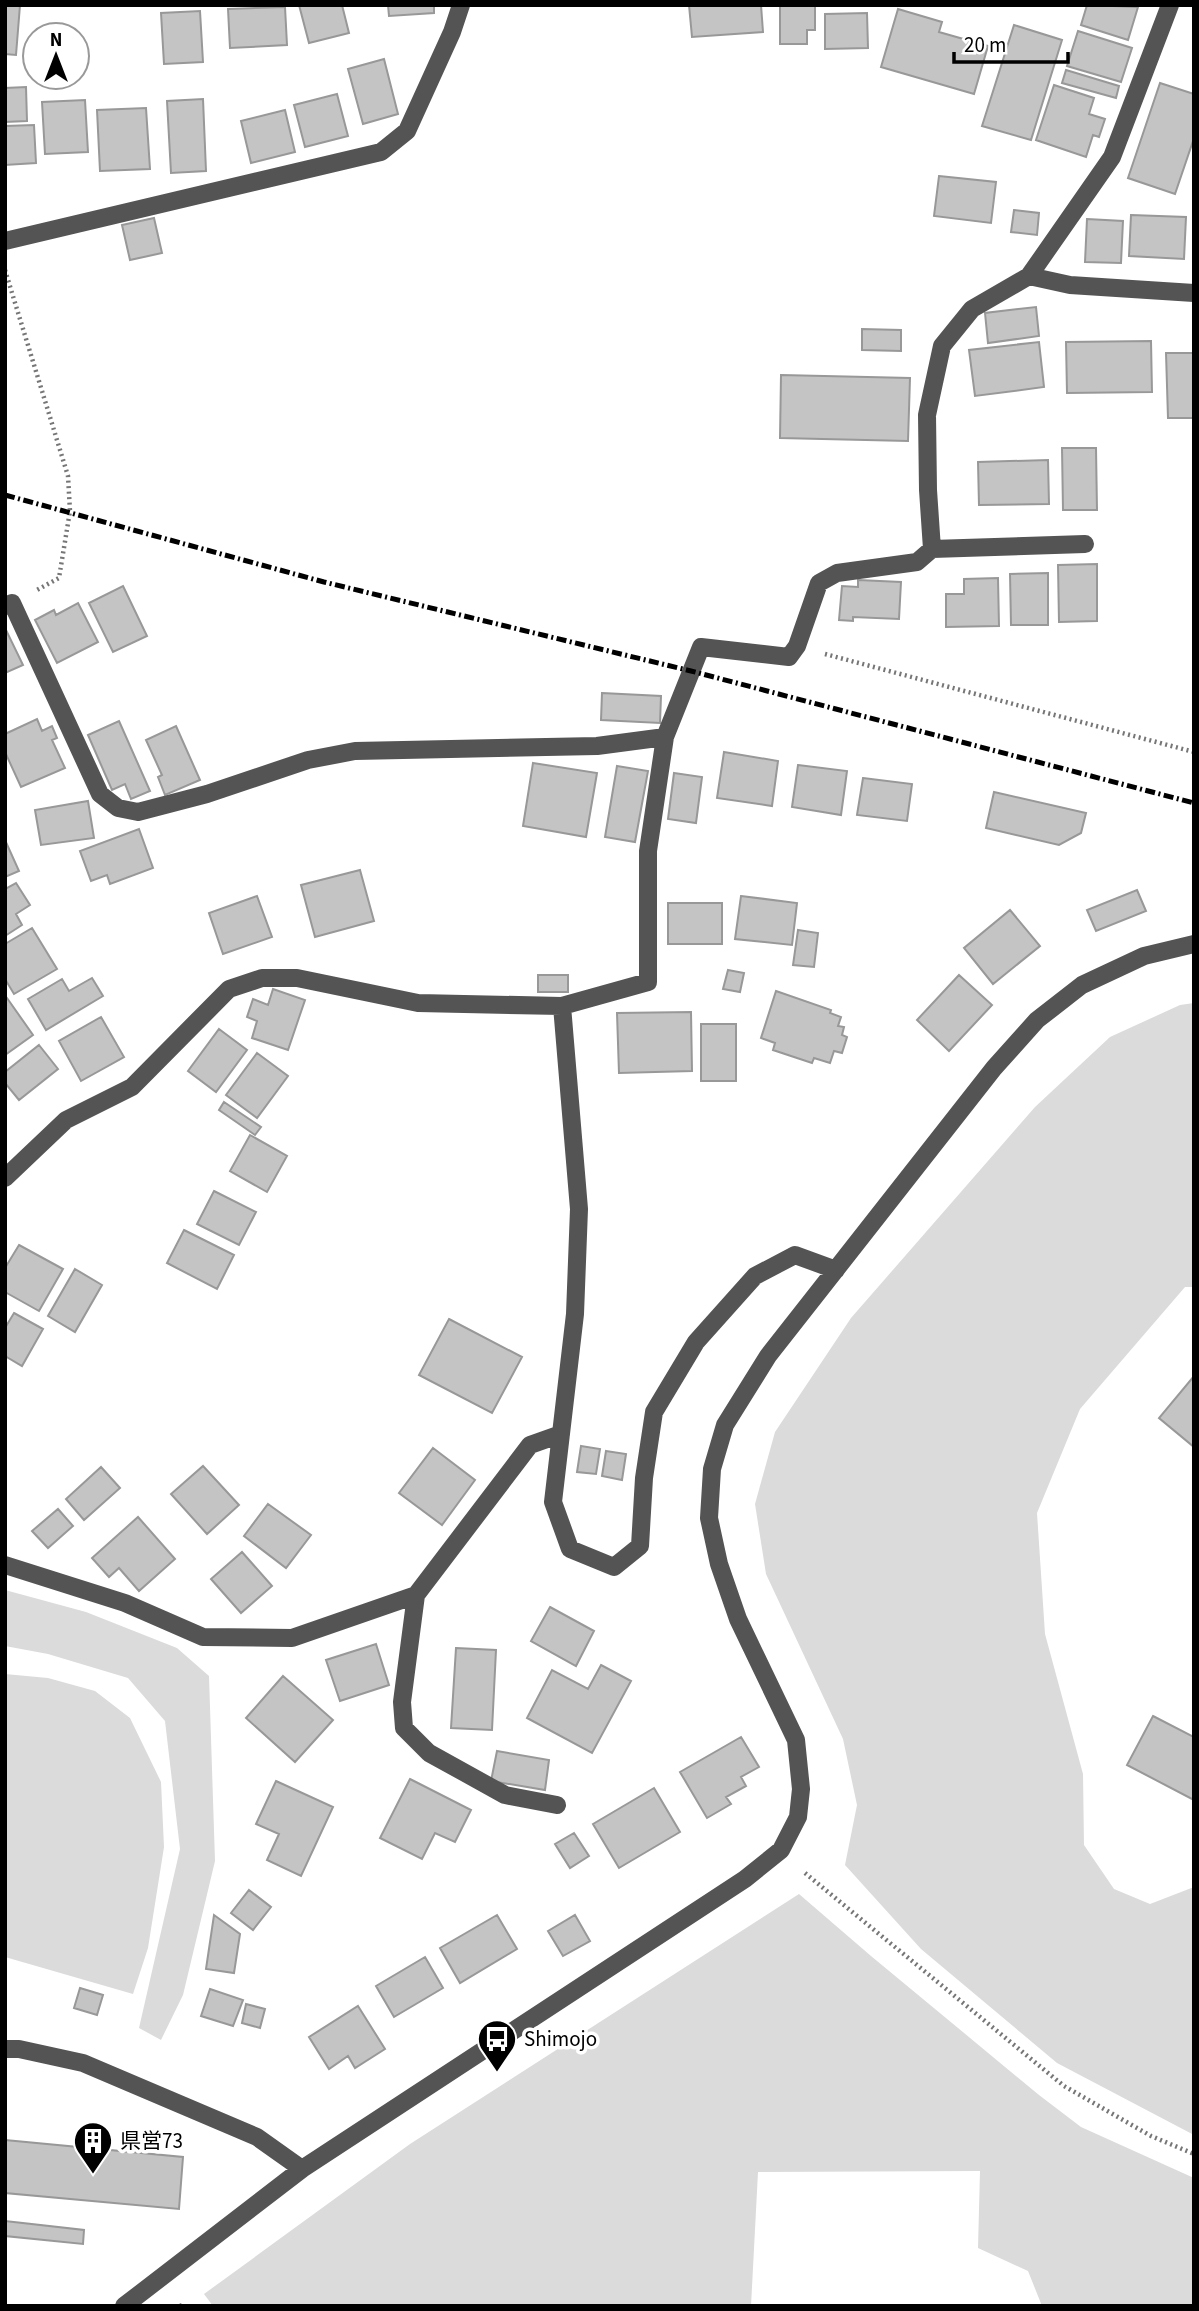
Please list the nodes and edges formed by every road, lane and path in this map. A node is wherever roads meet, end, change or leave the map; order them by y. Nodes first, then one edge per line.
1 (461, 5) edge
2 (1170, 5) edge
3 (5, 241) edge
4 (5, 270) edge
5 (1029, 276) junction
6 (1194, 293) edge
7 (1084, 544) dead end
8 (932, 549) junction
9 (9, 605) edge
10 (797, 646) junction
11 (665, 737) junction
12 (1194, 752) edge
13 (1194, 944) edge
14 (562, 1006) junction
15 (5, 1178) edge
16 (836, 1270) junction
17 (561, 1434) junction
18 (5, 1565) edge
19 (416, 1595) junction
20 (557, 1805) dead end
21 (805, 1873) dead end
22 (5, 2049) edge
23 (1194, 2154) edge
24 (302, 2169) junction
25 (124, 2306) edge

1 - 3 street
2 - 5 street
4 - 9 path
5 - 6 street
5 - 8 street
7 - 8 street
8 - 10 street
9 - 11 street
10 - 11 street
10 - 12 path
11 - 14 street
13 - 16 street
14 - 15 street
14 - 17 street
16 - 17 street
16 - 24 street
17 - 19 street
18 - 19 street
19 - 20 street
21 - 23 path
22 - 24 street
24 - 25 street

